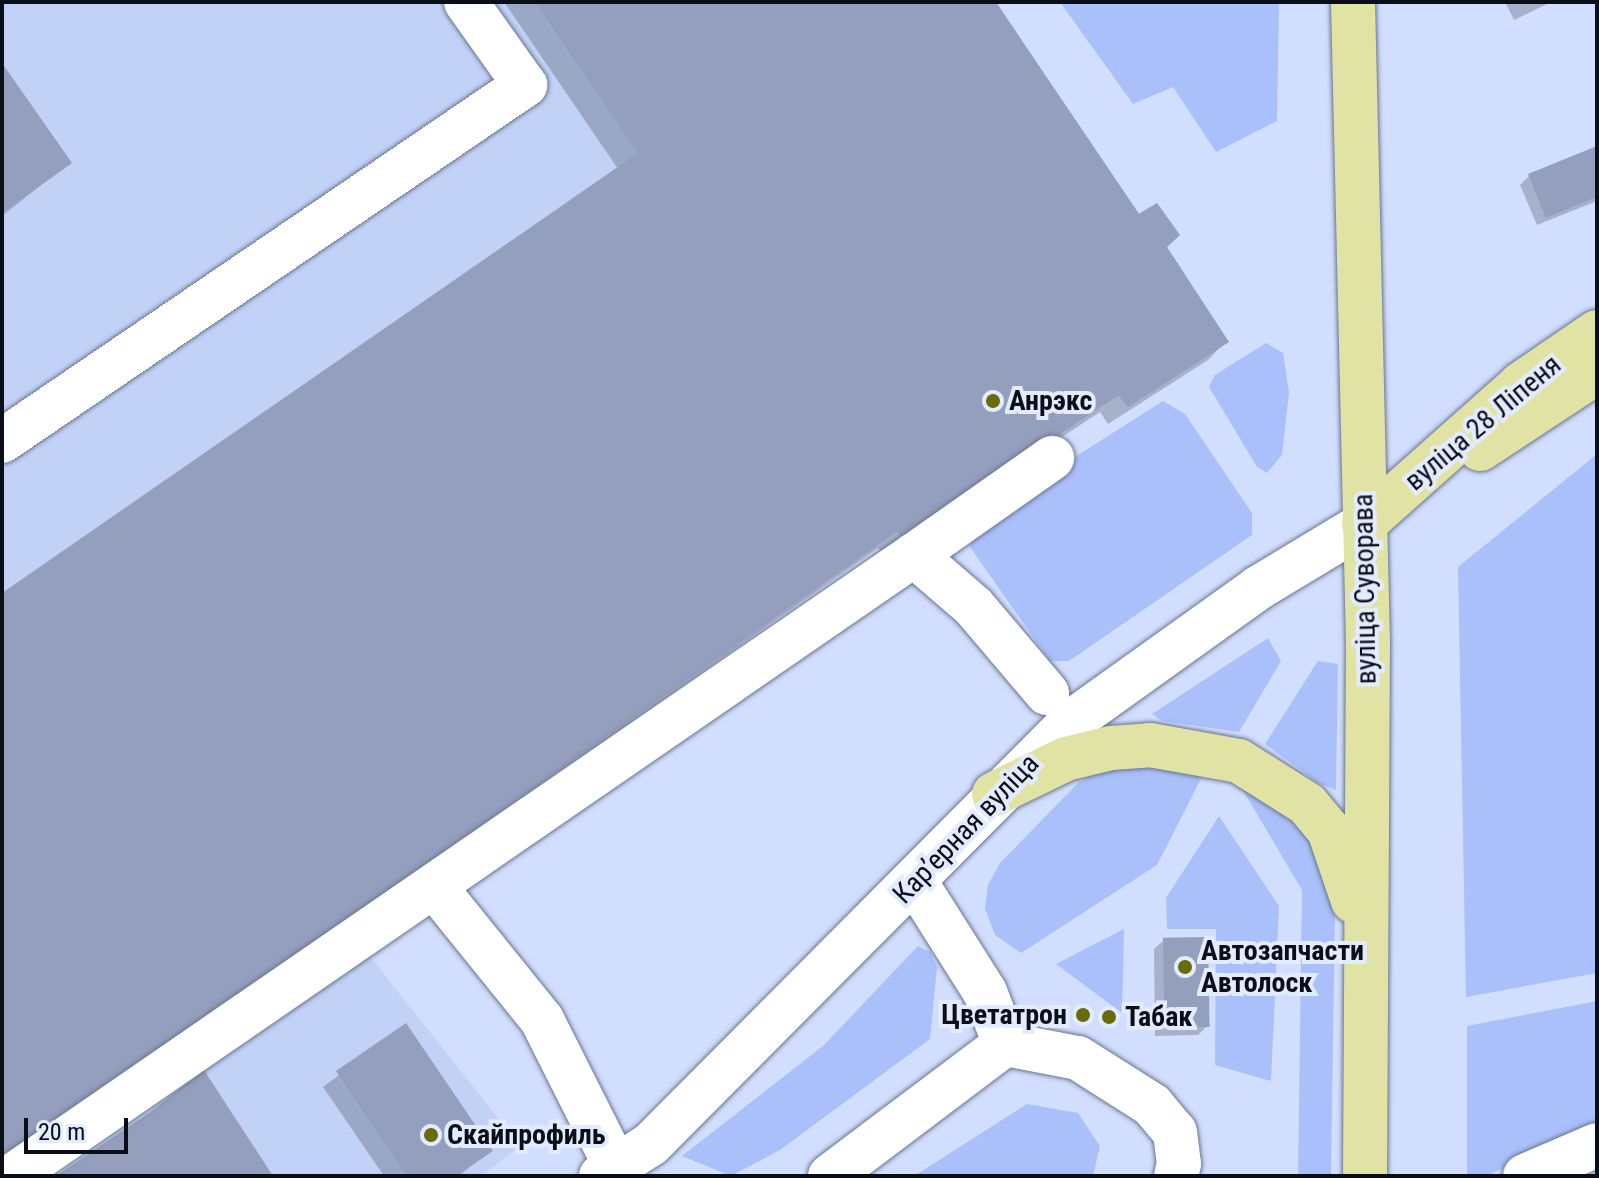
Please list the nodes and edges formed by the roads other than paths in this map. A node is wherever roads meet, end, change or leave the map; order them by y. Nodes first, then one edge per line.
1 (466, 2) edge
2 (1353, 2) edge
3 (1597, 332) edge
4 (1597, 372) edge
5 (2, 441) edge
6 (1052, 458) dead end
7 (1364, 524) junction
8 (914, 555) junction
9 (1047, 693) dead end
10 (994, 794) junction
11 (916, 883) junction
12 (434, 886) junction
13 (1365, 975) junction
14 (1005, 1044) junction
15 (1597, 1145) edge
16 (609, 1171) edge
17 (12, 1176) edge
18 (830, 1176) edge
19 (1176, 1176) edge
20 (1365, 1176) edge
21 (1525, 1176) edge

1 - 5 street
2 - 7 main road, вуліца Суворава
3 - 7 main road, вуліца 28 Ліпеня
4 - 7 main road, вуліца 28 Ліпеня
6 - 8 street
7 - 10 street, Карʼерная вуліца
7 - 13 main road, вуліца Суворава
8 - 9 street
8 - 12 street
10 - 11 street, Карʼерная вуліца
10 - 13 main road
11 - 14 street
11 - 16 street, Карʼерная вуліца
12 - 16 street
12 - 17 street
13 - 20 main road, вуліца Суворава
14 - 18 street
14 - 19 street
15 - 21 street

